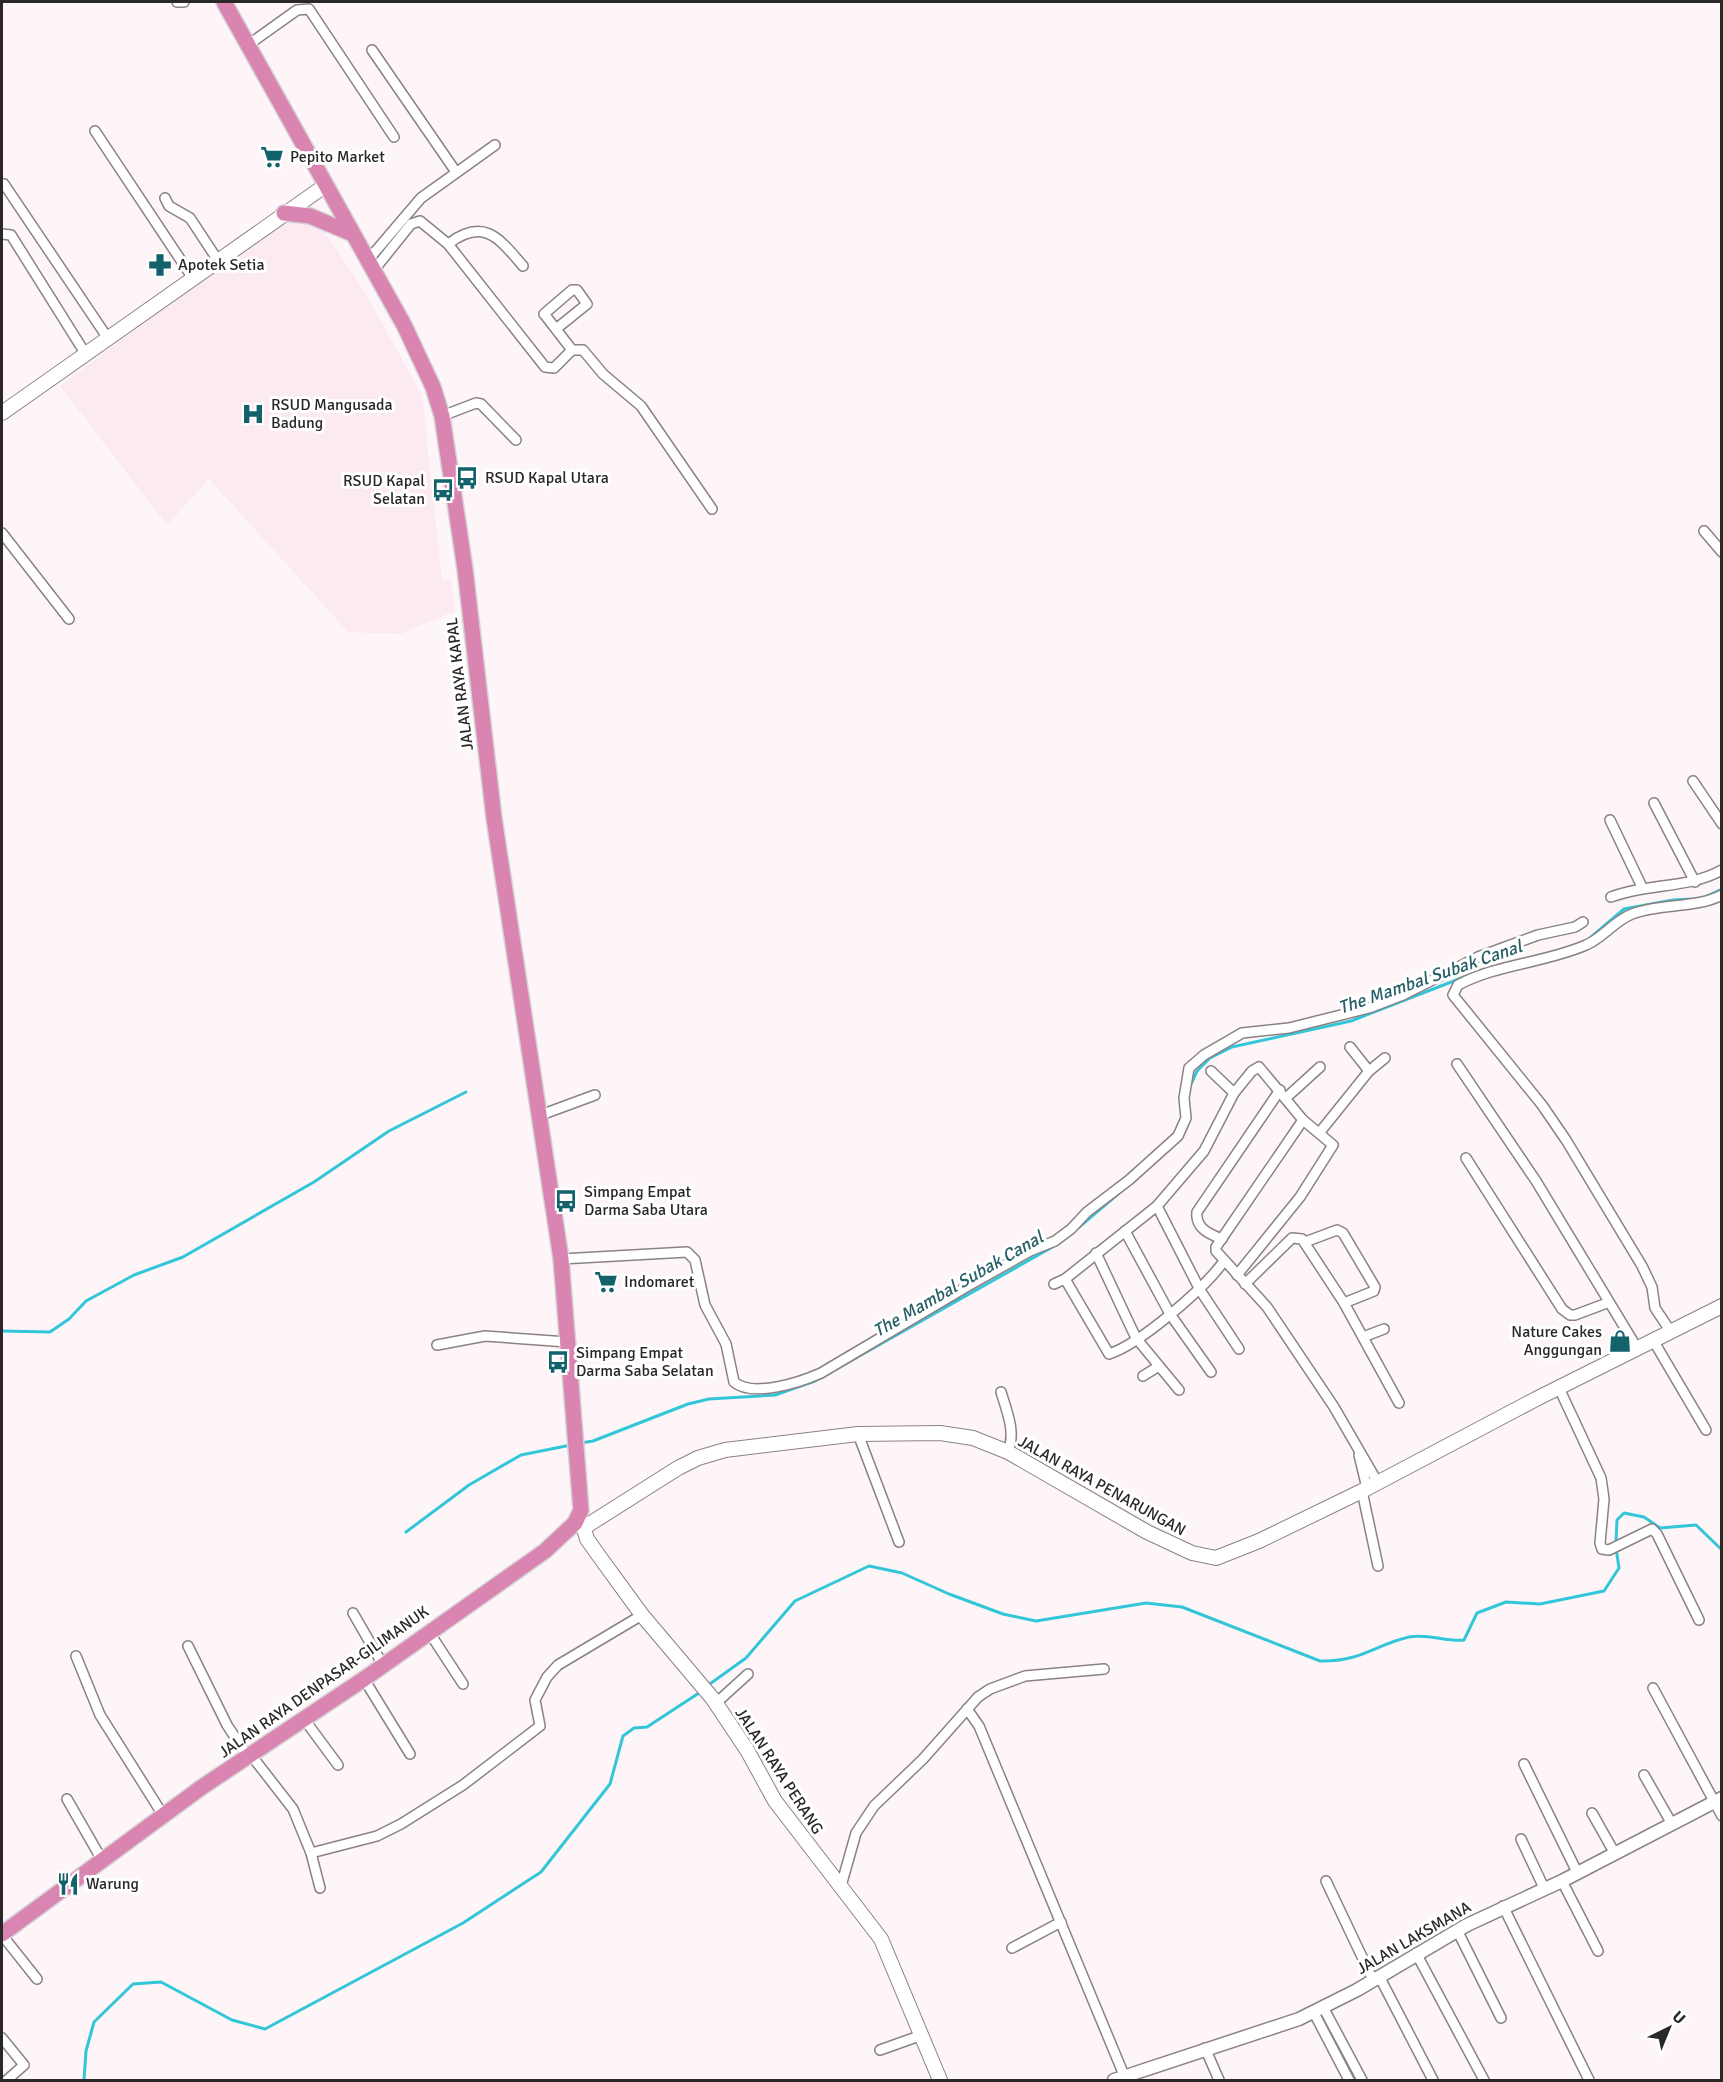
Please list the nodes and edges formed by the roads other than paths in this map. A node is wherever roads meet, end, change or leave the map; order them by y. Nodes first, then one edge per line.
1 (177, 2) edge
2 (184, 2) edge
3 (224, 2) edge
4 (248, 45) junction
5 (372, 50) dead end
6 (95, 131) dead end
7 (394, 137) dead end
8 (495, 145) dead end
9 (456, 172) junction
10 (4, 184) dead end
11 (326, 185) junction
12 (165, 198) dead end
13 (284, 213) junction
14 (2, 234) edge
15 (353, 234) junction
16 (448, 244) junction
17 (217, 259) junction
18 (371, 265) junction
19 (523, 266) dead end
20 (192, 277) junction
21 (556, 329) junction
22 (107, 337) junction
23 (572, 350) junction
24 (85, 353) junction
25 (2, 414) edge
26 (442, 416) junction
27 (516, 440) dead end
28 (712, 509) dead end
29 (1704, 531) dead end
30 (2, 533) edge
31 (1722, 552) edge
32 (69, 619) dead end
33 (1693, 782) dead end
34 (1654, 804) dead end
35 (1610, 820) dead end
36 (1722, 824) edge
37 (1722, 870) edge
38 (1695, 882) junction
39 (1642, 887) junction
40 (1722, 895) edge
41 (1611, 897) dead end
42 (1583, 922) dead end
43 (1508, 947) junction
44 (1514, 966) junction
45 (1350, 1047) dead end
46 (1385, 1058) dead end
47 (1457, 1064) dead end
48 (1320, 1067) dead end
49 (1211, 1071) dead end
50 (1369, 1071) junction
51 (1234, 1093) junction
52 (1283, 1094) junction
53 (595, 1095) dead end
54 (538, 1116) junction
55 (1304, 1120) junction
56 (1320, 1132) junction
57 (1466, 1158) dead end
58 (1157, 1206) junction
59 (1125, 1231) junction
60 (1222, 1239) junction
61 (1305, 1242) junction
62 (1096, 1253) junction
63 (561, 1259) junction
64 (1224, 1261) junction
65 (1237, 1275) junction
66 (1065, 1279) junction
67 (1054, 1284) dead end
68 (1245, 1284) junction
69 (1200, 1290) junction
70 (1344, 1303) junction
71 (1607, 1303) junction
72 (1722, 1306) edge
73 (1170, 1314) junction
74 (1384, 1329) dead end
75 (1671, 1332) junction
76 (1364, 1337) junction
77 (1136, 1338) junction
78 (1653, 1340) junction
79 (567, 1342) junction
80 (437, 1345) dead end
81 (1637, 1348) junction
82 (1239, 1349) dead end
83 (1159, 1366) junction
84 (1211, 1372) dead end
85 (1143, 1376) dead end
86 (1559, 1388) junction
87 (1179, 1390) dead end
88 (1001, 1392) dead end
89 (1399, 1403) dead end
90 (1706, 1430) dead end
91 (858, 1434) junction
92 (1008, 1452) junction
93 (1369, 1487) junction
94 (579, 1525) junction
95 (898, 1542) dead end
96 (1378, 1566) dead end
97 (353, 1613) dead end
98 (642, 1615) junction
99 (1699, 1620) dead end
100 (429, 1632) junction
101 (189, 1646) dead end
102 (76, 1656) dead end
103 (383, 1665) junction
104 (1104, 1669) dead end
105 (748, 1674) dead end
106 (364, 1679) junction
107 (463, 1684) dead end
108 (1653, 1688) dead end
109 (714, 1702) junction
110 (967, 1709) junction
111 (304, 1719) junction
112 (410, 1754) dead end
113 (249, 1756) junction
114 (1524, 1764) dead end
115 (338, 1765) dead end
116 (1644, 1775) dead end
117 (67, 1799) dead end
118 (1717, 1801) edge
119 (1592, 1813) dead end
120 (163, 1815) junction
121 (1722, 1816) edge
122 (1672, 1824) junction
123 (1521, 1839) dead end
124 (1614, 1852) junction
125 (311, 1853) junction
126 (102, 1860) junction
127 (1577, 1872) junction
128 (1326, 1881) dead end
129 (1562, 1881) junction
130 (841, 1886) junction
131 (320, 1888) dead end
132 (1544, 1888) junction
133 (1503, 1906) junction
134 (1061, 1922) junction
135 (1457, 1930) junction
136 (2, 1934) edge
137 (1012, 1948) dead end
138 (1598, 1951) dead end
139 (1416, 1953) junction
140 (1376, 1978) junction
141 (37, 1979) dead end
142 (1318, 2009) junction
143 (1501, 2018) dead end
144 (922, 2035) junction
145 (2, 2038) edge
146 (1205, 2048) junction
147 (880, 2050) dead end
148 (1122, 2079) edge
149 (7, 2080) edge
150 (940, 2080) edge
151 (1219, 2080) edge
152 (1349, 2080) edge
153 (1362, 2080) edge
154 (1432, 2080) edge
155 (1484, 2080) edge
156 (1589, 2080) edge

1 - 2 street
3 - 4 highway, JALAN RAYA KAPAL
4 - 7 street
4 - 11 highway, JALAN RAYA KAPAL
5 - 9 street
6 - 20 street
8 - 9 street
9 - 18 street
10 - 22 street
11 - 13 main road
11 - 15 highway, JALAN RAYA KAPAL
12 - 17 street
13 - 15 highway
13 - 17 main road
14 - 24 street
15 - 18 highway, JALAN RAYA KAPAL
16 - 18 street
16 - 19 street
16 - 23 street
17 - 20 main road
18 - 26 highway, JALAN RAYA KAPAL
20 - 22 main road
21 - 21 street
21 - 23 street
22 - 24 main road
23 - 28 street
24 - 25 main road
26 - 27 street
26 - 54 highway, JALAN RAYA KAPAL
29 - 31 street
30 - 32 street
33 - 36 street
34 - 38 street
35 - 39 street
37 - 38 street
38 - 39 street
39 - 41 street
40 - 44 street
42 - 43 street
43 - 44 street
43 - 63 street
44 - 75 street
45 - 50 street
46 - 50 street
47 - 71 street
48 - 52 street
49 - 51 street
50 - 56 street
51 - 52 street
51 - 58 street
52 - 55 street
52 - 60 street
53 - 54 street
54 - 63 highway, JALAN RAYA KAPAL
55 - 56 street
55 - 60 street
56 - 65 street
57 - 71 street
58 - 59 street
58 - 69 street
59 - 62 street
59 - 73 street
60 - 64 street
61 - 68 street
61 - 70 street
61 - 70 street
62 - 66 street
62 - 77 street
63 - 79 highway, JALAN RAYA KAPAL
64 - 65 street
64 - 69 street
65 - 68 street
66 - 67 street
66 - 77 street
68 - 93 street
69 - 73 street
69 - 82 street
70 - 76 street
71 - 81 street
72 - 75 main road, JALAN RAYA PENARUNGAN
73 - 77 street
73 - 84 street
74 - 76 street
75 - 78 main road, JALAN RAYA PENARUNGAN
76 - 89 street
77 - 83 street
78 - 81 main road, JALAN RAYA PENARUNGAN
78 - 90 street
79 - 80 street
79 - 94 highway, JALAN RAYA KAPAL
81 - 86 main road, JALAN RAYA PENARUNGAN
83 - 85 street
83 - 87 street
86 - 93 main road, JALAN RAYA PENARUNGAN
86 - 99 street
88 - 92 street
91 - 92 main road, JALAN RAYA PENARUNGAN
91 - 94 main road, JALAN RAYA PENARUNGAN
91 - 95 street
92 - 93 main road, JALAN RAYA PENARUNGAN
93 - 96 street
94 - 98 main road, JALAN RAYA PERANG
94 - 100 highway, JALAN RAYA DENPASAR-GILIMANUK
97 - 103 street
98 - 109 main road, JALAN RAYA PERANG
98 - 125 street
100 - 103 highway, JALAN RAYA DENPASAR-GILIMANUK
100 - 107 street
101 - 113 street
102 - 120 street
103 - 106 highway, JALAN RAYA DENPASAR-GILIMANUK
104 - 110 street
105 - 109 street
106 - 111 highway, JALAN RAYA DENPASAR-GILIMANUK
106 - 112 street
108 - 118 street
109 - 130 main road, JALAN RAYA PERANG
110 - 130 street
110 - 134 street
111 - 113 highway, JALAN RAYA DENPASAR-GILIMANUK
111 - 115 street
113 - 120 highway, JALAN RAYA DENPASAR-GILIMANUK
113 - 125 street
114 - 127 street
116 - 122 street
117 - 126 street
118 - 121 street
118 - 122 street, JALAN LAKSMANA
119 - 124 street
120 - 126 highway, JALAN RAYA DENPASAR-GILIMANUK
122 - 124 street, JALAN LAKSMANA
123 - 132 street
124 - 127 street, JALAN LAKSMANA
125 - 131 street
126 - 136 highway, JALAN RAYA DENPASAR-GILIMANUK
127 - 129 street, JALAN LAKSMANA
128 - 140 street
129 - 132 street, JALAN LAKSMANA
129 - 138 street
130 - 144 main road, JALAN RAYA PERANG
132 - 133 street, JALAN LAKSMANA
133 - 135 street, JALAN LAKSMANA
133 - 156 street
134 - 137 street
134 - 148 street
135 - 139 street, JALAN LAKSMANA
135 - 143 street
136 - 141 street
139 - 140 street, JALAN LAKSMANA
139 - 155 street
140 - 142 street, JALAN LAKSMANA
140 - 154 street
142 - 146 street, JALAN LAKSMANA
142 - 152 street
142 - 153 street
144 - 147 street
144 - 150 main road, JALAN RAYA PERANG
145 - 149 street
146 - 148 street, JALAN LAKSMANA
146 - 151 street

